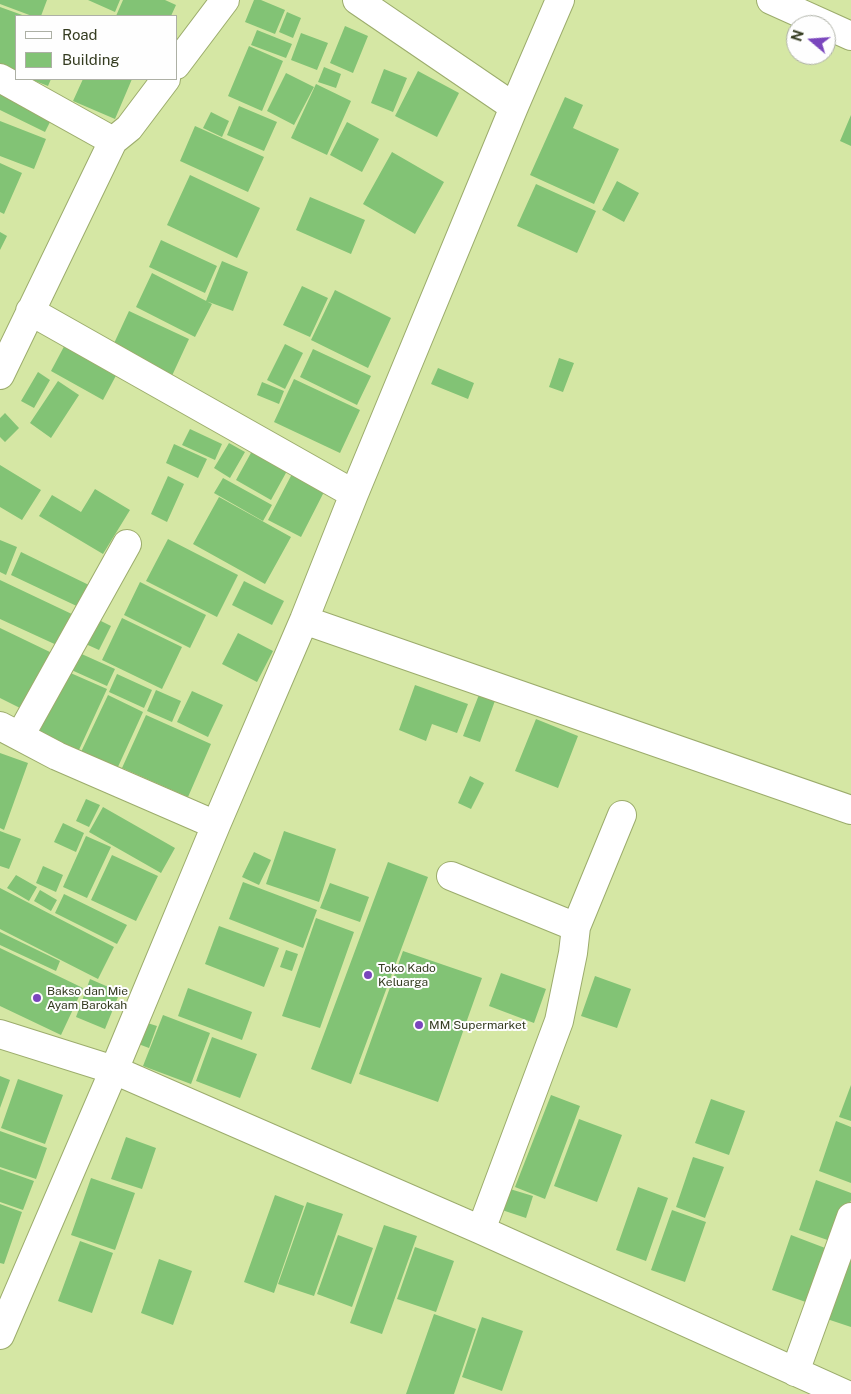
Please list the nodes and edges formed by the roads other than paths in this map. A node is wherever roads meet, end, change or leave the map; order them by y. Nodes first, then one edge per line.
1 (226, 0) edge
2 (357, 0) edge
3 (560, 0) edge
4 (772, 0) edge
5 (851, 36) edge
6 (178, 62) edge
7 (0, 78) edge
8 (165, 80) edge
9 (514, 107) junction
10 (113, 141) junction
11 (30, 310) junction
12 (0, 374) edge
13 (354, 494) junction
14 (127, 544) dead end
15 (304, 620) junction
16 (10, 731) edge
17 (851, 810) edge
18 (622, 815) dead end
19 (216, 825) junction
20 (451, 876) dead end
21 (576, 926) junction
22 (0, 1034) edge
23 (114, 1070) junction
24 (851, 1216) edge
25 (481, 1230) junction
26 (1, 1331) edge
27 (795, 1372) junction
28 (844, 1394) edge

1 - 6 street
2 - 9 street
3 - 9 street
4 - 5 street
7 - 10 street
8 - 10 street
9 - 13 street
10 - 11 street
11 - 12 street
11 - 13 street
13 - 15 street
14 - 16 street
15 - 17 street
15 - 19 street
16 - 19 street
18 - 21 street
19 - 23 street
20 - 21 street
21 - 25 street
22 - 23 street
23 - 25 street
23 - 26 street
24 - 27 street
25 - 27 street
27 - 28 street

